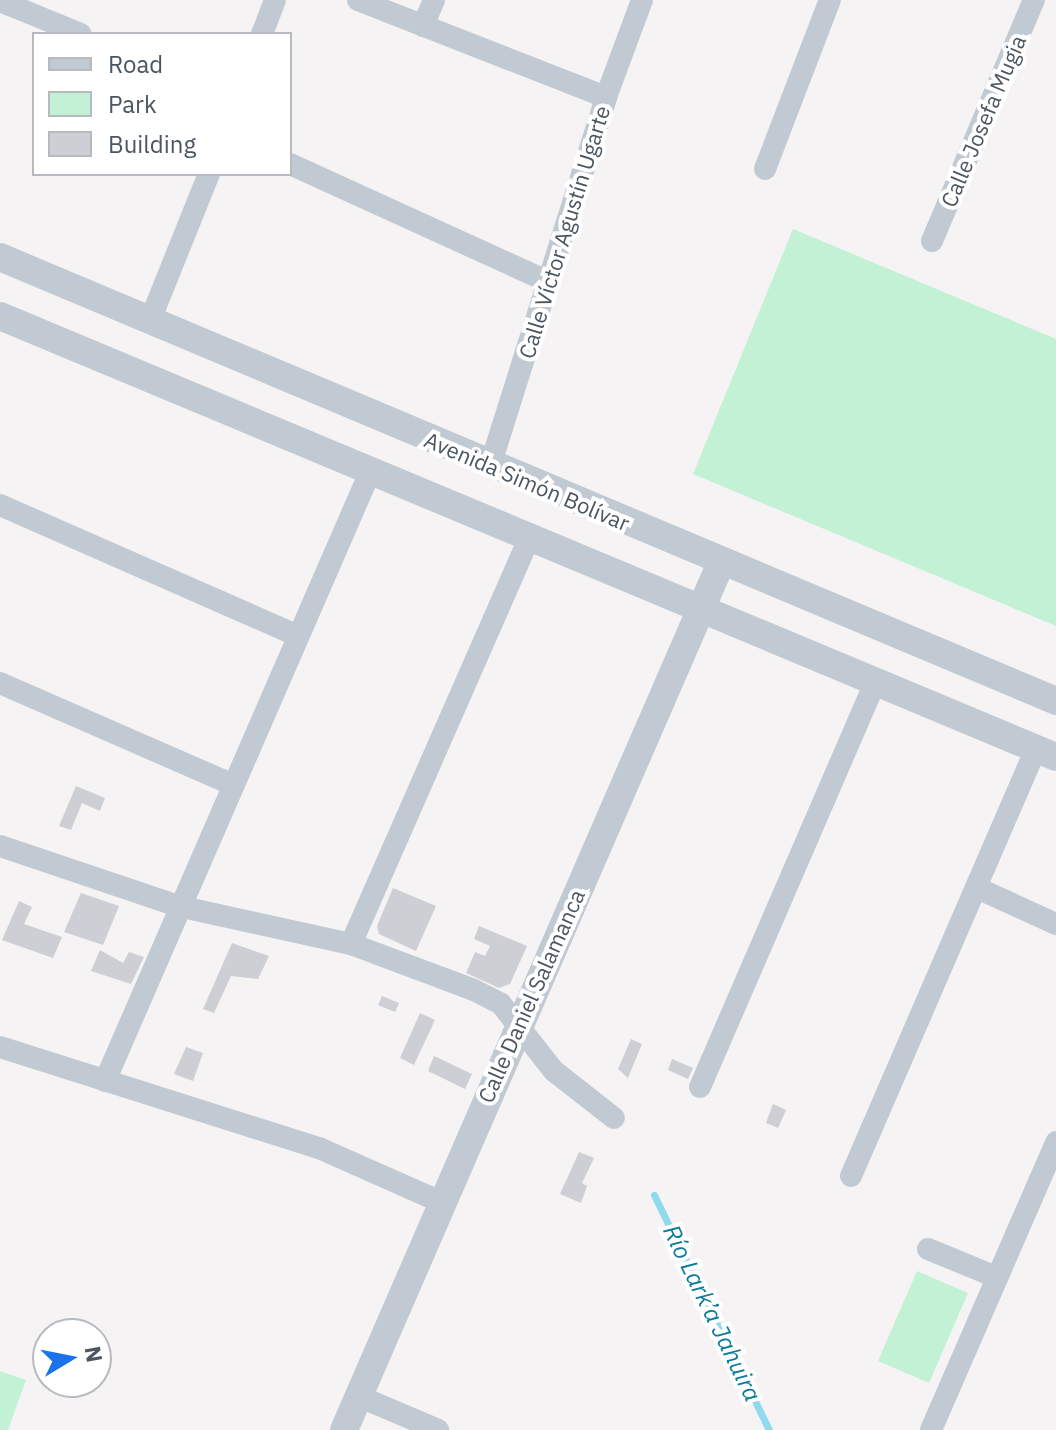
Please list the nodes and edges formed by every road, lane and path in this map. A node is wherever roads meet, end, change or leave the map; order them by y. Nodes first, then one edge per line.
1 (275, 0) edge
2 (358, 0) edge
3 (434, 0) edge
4 (642, 0) edge
5 (830, 0) edge
6 (1034, 0) edge
7 (0, 1) edge
8 (423, 26) junction
9 (76, 32) edge
10 (263, 32) edge
11 (606, 97) junction
12 (292, 165) edge
13 (765, 169) dead end
14 (208, 176) edge
15 (932, 241) dead end
16 (0, 257) edge
17 (549, 282) junction
18 (0, 316) edge
19 (151, 318) junction
20 (490, 466) junction
21 (370, 472) junction
22 (0, 505) edge
23 (528, 540) junction
24 (721, 563) junction
25 (701, 612) junction
26 (296, 635) junction
27 (0, 683) edge
28 (875, 683) junction
29 (1056, 701) edge
30 (1046, 753) edge
31 (231, 784) junction
32 (0, 846) edge
33 (977, 888) junction
34 (178, 906) junction
35 (1056, 924) edge
36 (351, 944) junction
37 (519, 1023) junction
38 (0, 1047) edge
39 (105, 1081) junction
40 (700, 1087) dead end
41 (614, 1118) dead end
42 (1056, 1142) edge
43 (851, 1176) dead end
44 (441, 1202) junction
45 (928, 1249) dead end
46 (996, 1277) junction
47 (358, 1396) junction
48 (344, 1430) edge
49 (438, 1430) edge
50 (931, 1430) edge

1 - 10 street
2 - 8 street
3 - 8 street
4 - 11 street, Calle Víctor Agustín Ugarte
5 - 13 street
6 - 15 street, Calle Josefa Mugia
7 - 9 street
8 - 11 street
11 - 17 street, Calle Víctor Agustín Ugarte
12 - 17 street
14 - 19 street
16 - 19 street, Avenida Simón Bolívar
17 - 20 street, Calle Víctor Agustín Ugarte
18 - 21 street
19 - 20 street, Avenida Simón Bolívar
20 - 24 street, Avenida Simón Bolívar
21 - 23 street
21 - 26 street
22 - 26 street
23 - 25 street
23 - 36 street
24 - 25 street, Calle Daniel Salamanca
24 - 29 street, Avenida Simón Bolívar
25 - 28 street
25 - 37 street, Calle Daniel Salamanca
26 - 31 street
27 - 31 street
28 - 30 street
28 - 40 street
30 - 33 street
31 - 34 street
32 - 34 street
33 - 35 street
33 - 43 street
34 - 36 street
34 - 39 street
36 - 37 street
37 - 41 street
37 - 44 street, Calle Daniel Salamanca
38 - 39 street
39 - 44 street
42 - 46 street
44 - 47 street, Calle Daniel Salamanca
45 - 46 street
46 - 50 street
47 - 48 street, Calle Daniel Salamanca
47 - 49 street

